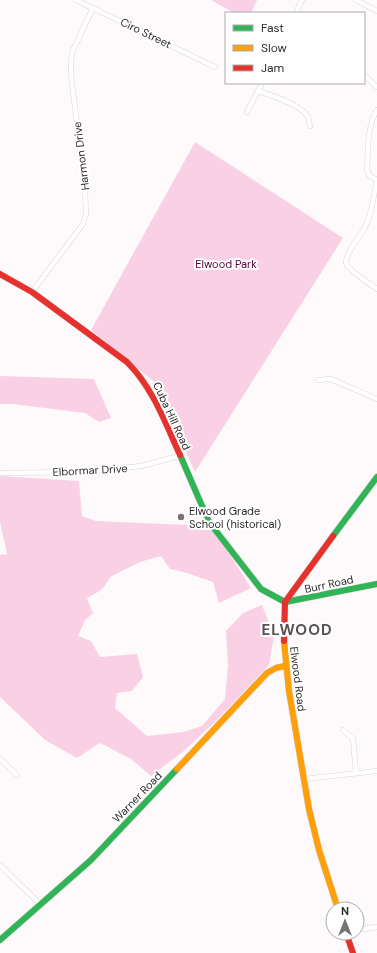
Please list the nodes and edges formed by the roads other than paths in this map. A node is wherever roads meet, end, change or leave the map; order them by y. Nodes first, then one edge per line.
1 (76, 0) edge
2 (302, 0) edge
3 (356, 0) edge
4 (93, 8) junction
5 (377, 11) edge
6 (296, 12) edge
7 (215, 67) dead end
8 (365, 76) edge
9 (262, 84) edge
10 (377, 87) edge
11 (258, 91) junction
12 (377, 110) edge
13 (247, 112) dead end
14 (310, 126) dead end
15 (377, 180) edge
16 (0, 274) edge
17 (377, 289) edge
18 (32, 292) junction
19 (318, 380) dead end
20 (377, 399) edge
21 (179, 456) junction
22 (0, 473) edge
23 (377, 476) edge
24 (377, 584) edge
25 (285, 602) junction
26 (285, 666) junction
27 (343, 730) dead end
28 (0, 759) edge
29 (377, 772) edge
30 (356, 773) junction
31 (17, 775) dead end
32 (304, 779) junction
33 (0, 865) edge
34 (335, 901) edge
35 (40, 904) junction
36 (377, 928) edge
37 (365, 929) edge
38 (0, 940) edge
39 (349, 941) edge
40 (353, 953) edge

1 - 4 street, Ciro Street
2 - 6 street
3 - 5 street
4 - 7 street, Ciro Street
4 - 18 street, Harmon Drive
8 - 10 street
9 - 11 street
11 - 13 street
11 - 14 street
12 - 15 street
15 - 17 street
16 - 18 main road, Cuba Hill Road
18 - 21 main road, Cuba Hill Road
19 - 20 street
21 - 22 street, Elbormar Drive
21 - 25 main road, Cuba Hill Road
23 - 25 main road
24 - 25 main road, Burr Road
25 - 26 main road, Elwood Road
26 - 32 main road, Elwood Road
26 - 35 main road, Warner Road
27 - 30 street
28 - 31 street
29 - 30 street
30 - 32 street
32 - 34 main road, Elwood Road
33 - 35 street
35 - 38 main road, Warner Road
36 - 37 street
39 - 40 main road

